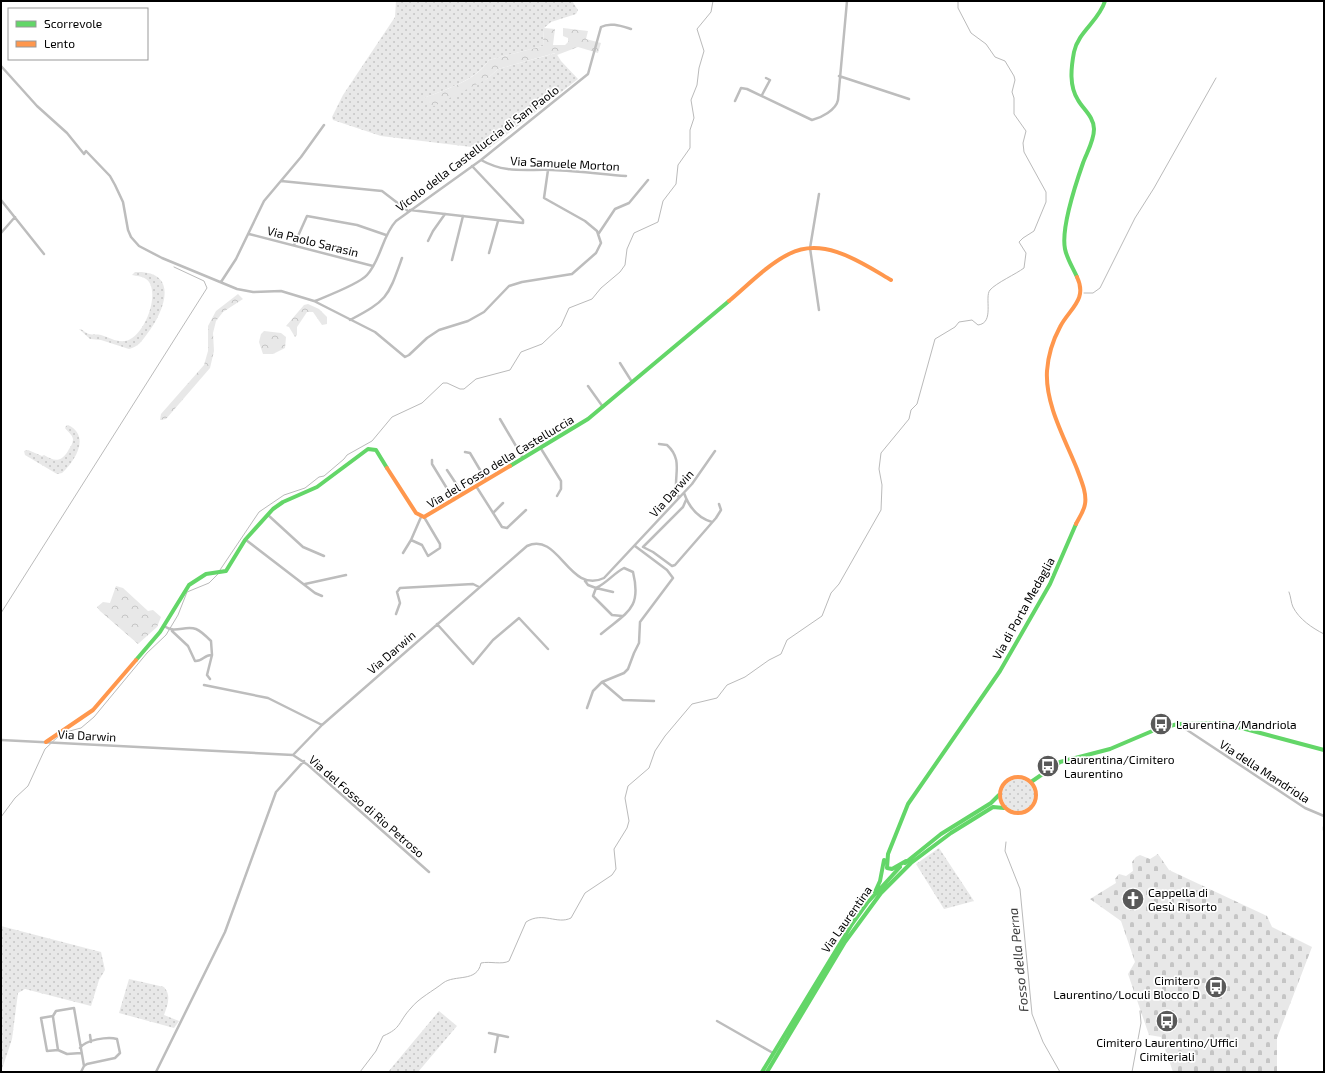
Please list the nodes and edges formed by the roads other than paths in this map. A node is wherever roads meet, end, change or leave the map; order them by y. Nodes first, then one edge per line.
1 (847, 1) edge
2 (1106, 1) edge
3 (631, 30) dead end
4 (1, 66) edge
5 (839, 76) junction
6 (766, 78) dead end
7 (762, 95) junction
8 (909, 99) dead end
9 (735, 101) dead end
10 (324, 125) dead end
11 (481, 160) junction
12 (472, 166) junction
13 (548, 170) junction
14 (626, 176) dead end
15 (648, 180) dead end
16 (281, 181) junction
17 (819, 194) dead end
18 (1, 200) edge
19 (409, 211) junction
20 (445, 214) junction
21 (463, 216) junction
22 (15, 218) junction
23 (498, 221) junction
24 (1, 233) edge
25 (599, 233) junction
26 (249, 234) junction
27 (386, 235) junction
28 (428, 241) dead end
29 (294, 245) junction
30 (810, 248) junction
31 (489, 253) dead end
32 (44, 254) dead end
33 (402, 258) dead end
34 (452, 260) dead end
35 (373, 266) junction
36 (891, 280) dead end
37 (221, 282) junction
38 (314, 302) junction
39 (819, 310) dead end
40 (350, 320) junction
41 (620, 363) dead end
42 (632, 382) junction
43 (588, 386) dead end
44 (603, 407) junction
45 (500, 419) dead end
46 (659, 444) dead end
47 (540, 447) junction
48 (715, 451) dead end
49 (465, 452) dead end
50 (523, 458) junction
51 (432, 460) dead end
52 (447, 470) dead end
53 (486, 480) junction
54 (476, 486) junction
55 (684, 493) junction
56 (463, 494) junction
57 (557, 496) dead end
58 (679, 498) junction
59 (454, 500) junction
60 (686, 500) junction
61 (503, 503) dead end
62 (719, 504) dead end
63 (526, 510) dead end
64 (493, 512) junction
65 (268, 515) junction
66 (422, 517) junction
67 (712, 522) junction
68 (246, 540) junction
69 (411, 540) junction
70 (635, 546) junction
71 (403, 553) dead end
72 (324, 556) dead end
73 (346, 575) dead end
74 (585, 581) junction
75 (305, 584) junction
76 (479, 587) junction
77 (596, 588) junction
78 (613, 592) dead end
79 (322, 596) dead end
80 (396, 614) dead end
81 (622, 616) junction
82 (436, 624) junction
83 (164, 626) junction
84 (170, 630) junction
85 (601, 634) dead end
86 (548, 649) dead end
87 (212, 655) junction
88 (607, 678) junction
89 (210, 679) dead end
90 (602, 682) junction
91 (204, 685) dead end
92 (607, 686) junction
93 (654, 701) dead end
94 (587, 708) dead end
95 (1178, 724) junction
96 (322, 725) junction
97 (1, 740) edge
98 (46, 742) junction
99 (1324, 750) edge
100 (293, 755) junction
101 (304, 761) junction
102 (1031, 782) junction
103 (999, 795) junction
104 (1004, 808) junction
105 (1324, 816) edge
106 (1324, 827) edge
107 (1324, 830) edge
108 (888, 854) junction
109 (906, 861) junction
110 (429, 872) dead end
111 (872, 897) junction
112 (53, 1016) junction
113 (717, 1021) dead end
114 (489, 1033) dead end
115 (90, 1034) dead end
116 (498, 1035) junction
117 (508, 1038) dead end
118 (91, 1042) junction
119 (80, 1048) junction
120 (58, 1050) junction
121 (495, 1052) dead end
122 (81, 1053) junction
123 (773, 1053) junction
124 (84, 1066) junction
125 (81, 1072) edge
126 (156, 1072) edge
127 (762, 1072) edge
128 (768, 1072) edge

1 - 5 street
2 - 108 street, Via di Porta Medaglia
3 - 11 street, Vicolo della Castelluccia di San Paolo
4 - 37 street
5 - 7 street
5 - 8 street
6 - 7 street
7 - 9 street
10 - 16 street
11 - 12 street, Vicolo della Castelluccia di San Paolo
11 - 13 street, Via Samuele Morton
12 - 19 street, Vicolo della Castelluccia di San Paolo
12 - 23 street
13 - 14 street, Via Samuele Morton
13 - 25 street
15 - 25 street
16 - 19 street
16 - 26 street
17 - 30 street
18 - 22 street
19 - 20 street
19 - 27 street, Vicolo della Castelluccia di San Paolo
20 - 21 street
20 - 28 street
21 - 23 street
21 - 34 street
22 - 24 street
22 - 32 street
23 - 31 street
25 - 40 street
26 - 29 street, Via Paolo Sarasin
26 - 37 street
27 - 29 street
27 - 35 street, Vicolo della Castelluccia di San Paolo
29 - 35 street, Via Paolo Sarasin
30 - 36 street, Via del Fosso della Castelluccia
30 - 39 street
30 - 42 street, Via del Fosso della Castelluccia
33 - 40 street
35 - 38 street, Vicolo della Castelluccia di San Paolo
37 - 38 street
38 - 40 street
41 - 42 street
42 - 44 street, Via del Fosso della Castelluccia
43 - 44 street
44 - 47 street, Via del Fosso della Castelluccia
45 - 50 street
46 - 58 street
47 - 50 street, Via del Fosso della Castelluccia
47 - 57 street
48 - 55 street, Via Darwin
49 - 53 street
50 - 53 street, Via del Fosso della Castelluccia
51 - 59 street
52 - 56 street
53 - 54 street, Via del Fosso della Castelluccia
54 - 56 street, Via del Fosso della Castelluccia
54 - 64 street
55 - 58 street, Via Darwin
55 - 60 street
56 - 59 street, Via del Fosso della Castelluccia
58 - 70 street, Via Darwin
59 - 66 street, Via del Fosso della Castelluccia
60 - 67 street
60 - 67 street
61 - 64 street
62 - 67 street
63 - 64 street
65 - 66 street, Via del Fosso della Castelluccia
65 - 68 street, Via del Fosso della Castelluccia
65 - 72 street
66 - 69 street
66 - 69 street
68 - 75 street
68 - 83 street, Via del Fosso della Castelluccia
69 - 71 street
70 - 74 street, Via Darwin
70 - 88 street
73 - 75 street
74 - 76 street, Via Darwin
74 - 77 street
75 - 79 street
76 - 80 street
76 - 82 street, Via Darwin
77 - 78 street
77 - 81 street
77 - 81 street
81 - 85 street
82 - 86 street
82 - 96 street, Via Darwin
83 - 84 street
83 - 98 street, Via del Fosso della Castelluccia
84 - 87 street
84 - 87 street
87 - 89 street
88 - 90 street
88 - 92 street
90 - 92 street
90 - 94 street
91 - 96 street
92 - 93 street
95 - 99 street
95 - 102 street
95 - 105 street, Via della Mandriola
96 - 100 street, Via Darwin
97 - 98 street, Via Darwin
98 - 100 street, Via Darwin
100 - 101 street, Via del Fosso di Rio Petroso
101 - 110 street, Via del Fosso di Rio Petroso
101 - 126 street
102 - 103 street
102 - 104 street
103 - 104 street
103 - 109 street, Via Laurentina
104 - 128 street, Via Laurentina
106 - 107 street
108 - 109 street
108 - 111 street, Via di Porta Medaglia
109 - 111 street, Via Laurentina
111 - 123 street, Via Laurentina
112 - 119 street
112 - 120 street
112 - 120 street
113 - 123 street
114 - 116 street
115 - 118 street
116 - 117 street
116 - 121 street
118 - 119 street
118 - 124 street
119 - 122 street
120 - 122 street
122 - 124 street
123 - 127 street, Via Laurentina
124 - 125 street

